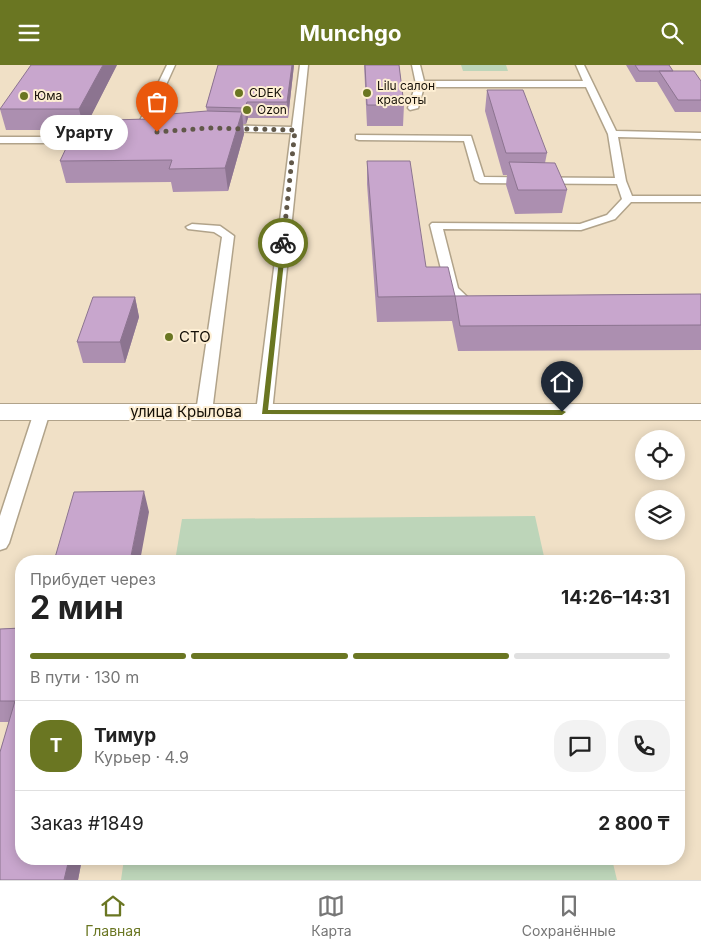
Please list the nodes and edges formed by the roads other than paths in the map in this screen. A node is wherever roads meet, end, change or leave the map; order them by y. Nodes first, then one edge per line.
1 (171, 65) edge
2 (304, 65) edge
3 (416, 65) edge
4 (580, 65) edge
5 (420, 84) junction
6 (589, 84) junction
7 (413, 108) dead end
8 (209, 128) edge
9 (295, 130) junction
10 (157, 132) edge
11 (613, 134) junction
12 (701, 136) edge
13 (100, 137) edge
14 (360, 137) dead end
15 (0, 140) edge
16 (621, 181) junction
17 (628, 199) junction
18 (701, 199) edge
19 (192, 227) dead end
20 (492, 310) edge
21 (204, 411) junction
22 (0, 412) edge
23 (42, 412) junction
24 (264, 412) junction
25 (701, 412) edge
26 (0, 543) edge

1 - 10 lane
2 - 9 lane
3 - 5 lane
4 - 6 lane
5 - 6 lane
5 - 7 lane
6 - 11 lane
8 - 9 lane
9 - 24 lane
11 - 12 lane
11 - 16 lane
13 - 15 lane
14 - 16 lane
16 - 17 lane
17 - 18 lane
17 - 20 lane
19 - 21 lane
21 - 23 street, улица Крылова
21 - 24 street, улица Крылова
22 - 23 street, улица Крылова
23 - 26 lane
24 - 25 street, улица Крылова

